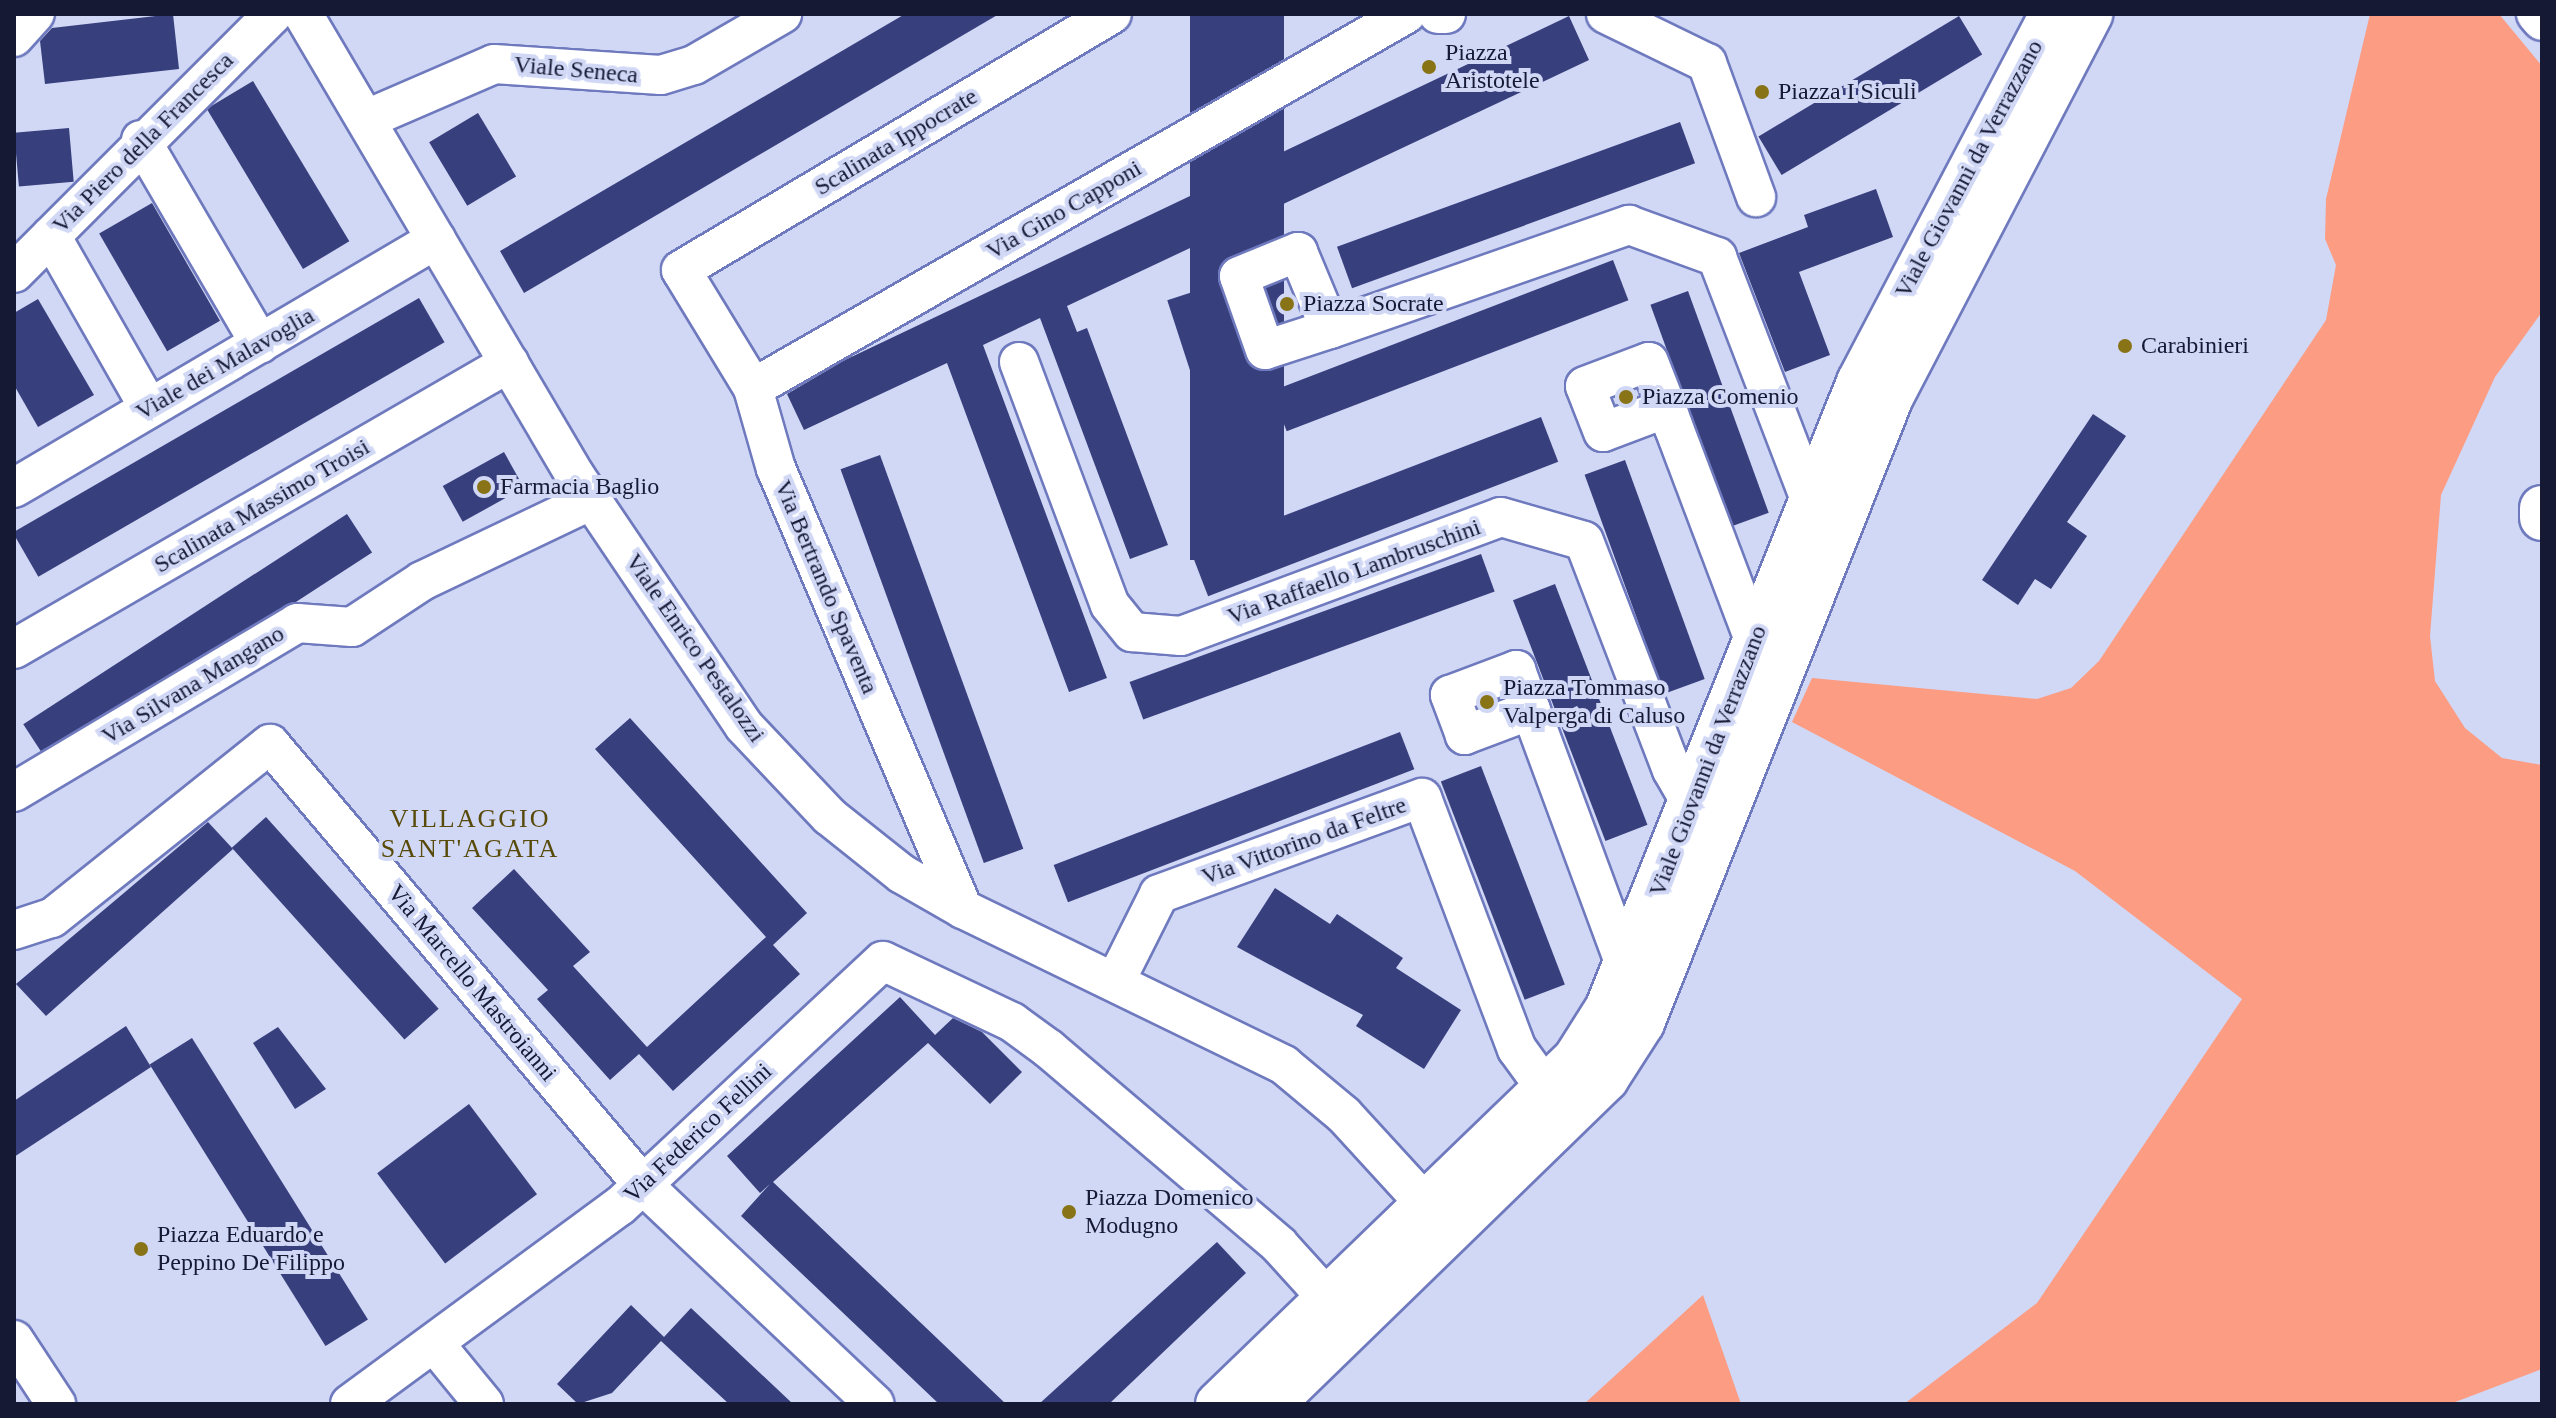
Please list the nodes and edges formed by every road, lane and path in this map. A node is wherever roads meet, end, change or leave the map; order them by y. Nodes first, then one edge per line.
1 (35, 14) edge
2 (273, 14) edge
3 (303, 14) edge
4 (782, 14) edge
5 (1112, 14) edge
6 (1438, 14) edge
7 (1446, 14) edge
8 (1606, 14) edge
9 (2052, 14) edge
10 (2090, 14) edge
11 (2536, 14) edge
12 (2542, 21) edge
13 (1390, 23) edge
14 (14, 37) edge
15 (367, 119) junction
16 (141, 140) junction
17 (1756, 197) dead end
18 (51, 236) junction
19 (436, 239) junction
20 (681, 270) joint
21 (14, 273) edge
22 (1346, 324) dead end
23 (260, 344) junction
24 (1019, 362) dead end
25 (509, 363) junction
26 (753, 388) junction
27 (149, 408) junction
28 (1670, 418) dead end
29 (17, 479) edge
30 (592, 500) junction
31 (1811, 502) junction
32 (2542, 508) edge
33 (2542, 518) edge
34 (1755, 642) junction
35 (14, 649) edge
36 (1534, 719) dead end
37 (14, 792) edge
38 (1692, 804) junction
39 (963, 909) junction
40 (14, 930) edge
41 (1626, 968) junction
42 (1116, 980) junction
43 (1591, 1068) junction
44 (1546, 1089) junction
45 (642, 1184) junction
46 (1439, 1219) junction
47 (1328, 1299) junction
48 (14, 1340) edge
49 (434, 1343) junction
50 (56, 1404) edge
51 (350, 1404) edge
52 (484, 1404) edge
53 (875, 1404) edge
54 (1218, 1404) edge
55 (1272, 1404) edge

1 - 14 street
2 - 16 street, Via Piero della Francesca
3 - 15 street, Viale Enrico Pestalozzi
4 - 15 street, Viale Seneca
5 - 20 street, Scalinata Ippocrate
6 - 7 street
8 - 17 street
9 - 31 main road, Viale Giovanni da Verrazzano
10 - 43 main road, Viale Giovanni da Verrazzano
11 - 12 street
13 - 26 street, Via Gino Capponi
15 - 19 street, Viale Enrico Pestalozzi
16 - 18 street, Via Piero della Francesca
16 - 23 street
18 - 21 street, Via Piero della Francesca
18 - 27 street
19 - 23 street, Viale dei Malavoglia
19 - 25 street, Viale Enrico Pestalozzi
20 - 26 street, Via Bertrando Spaventa
22 - 31 street
23 - 27 street, Viale dei Malavoglia
24 - 38 street, Via Raffaello Lambruschini
25 - 30 street, Viale Enrico Pestalozzi
25 - 35 street, Scalinata Massimo Troisi
26 - 39 street, Via Bertrando Spaventa
27 - 29 street, Viale dei Malavoglia
28 - 34 street
30 - 37 street, Via Silvana Mangano
30 - 39 street, Viale Enrico Pestalozzi
31 - 34 main road, Viale Giovanni da Verrazzano
32 - 33 main road
34 - 38 main road, Viale Giovanni da Verrazzano
36 - 41 street
38 - 41 main road, Viale Giovanni da Verrazzano
39 - 42 street, Viale Enrico Pestalozzi
40 - 45 street, Via Marcello Mastroianni
41 - 43 main road, Viale Giovanni da Verrazzano
42 - 44 street, Via Vittorino da Feltre
42 - 46 street, Viale Enrico Pestalozzi
43 - 44 main road, Viale Giovanni da Verrazzano
43 - 46 main road, Viale Giovanni da Verrazzano
44 - 46 main road, Viale Giovanni da Verrazzano
45 - 47 street, Via Federico Fellini
45 - 49 street, Via Federico Fellini
45 - 53 street, Via Marcello Mastroianni
46 - 47 main road, Viale Giovanni da Verrazzano
46 - 55 main road, Viale Giovanni da Verrazzano
47 - 54 main road, Viale Giovanni da Verrazzano
48 - 50 street
49 - 51 street, Via Federico Fellini
49 - 52 street

